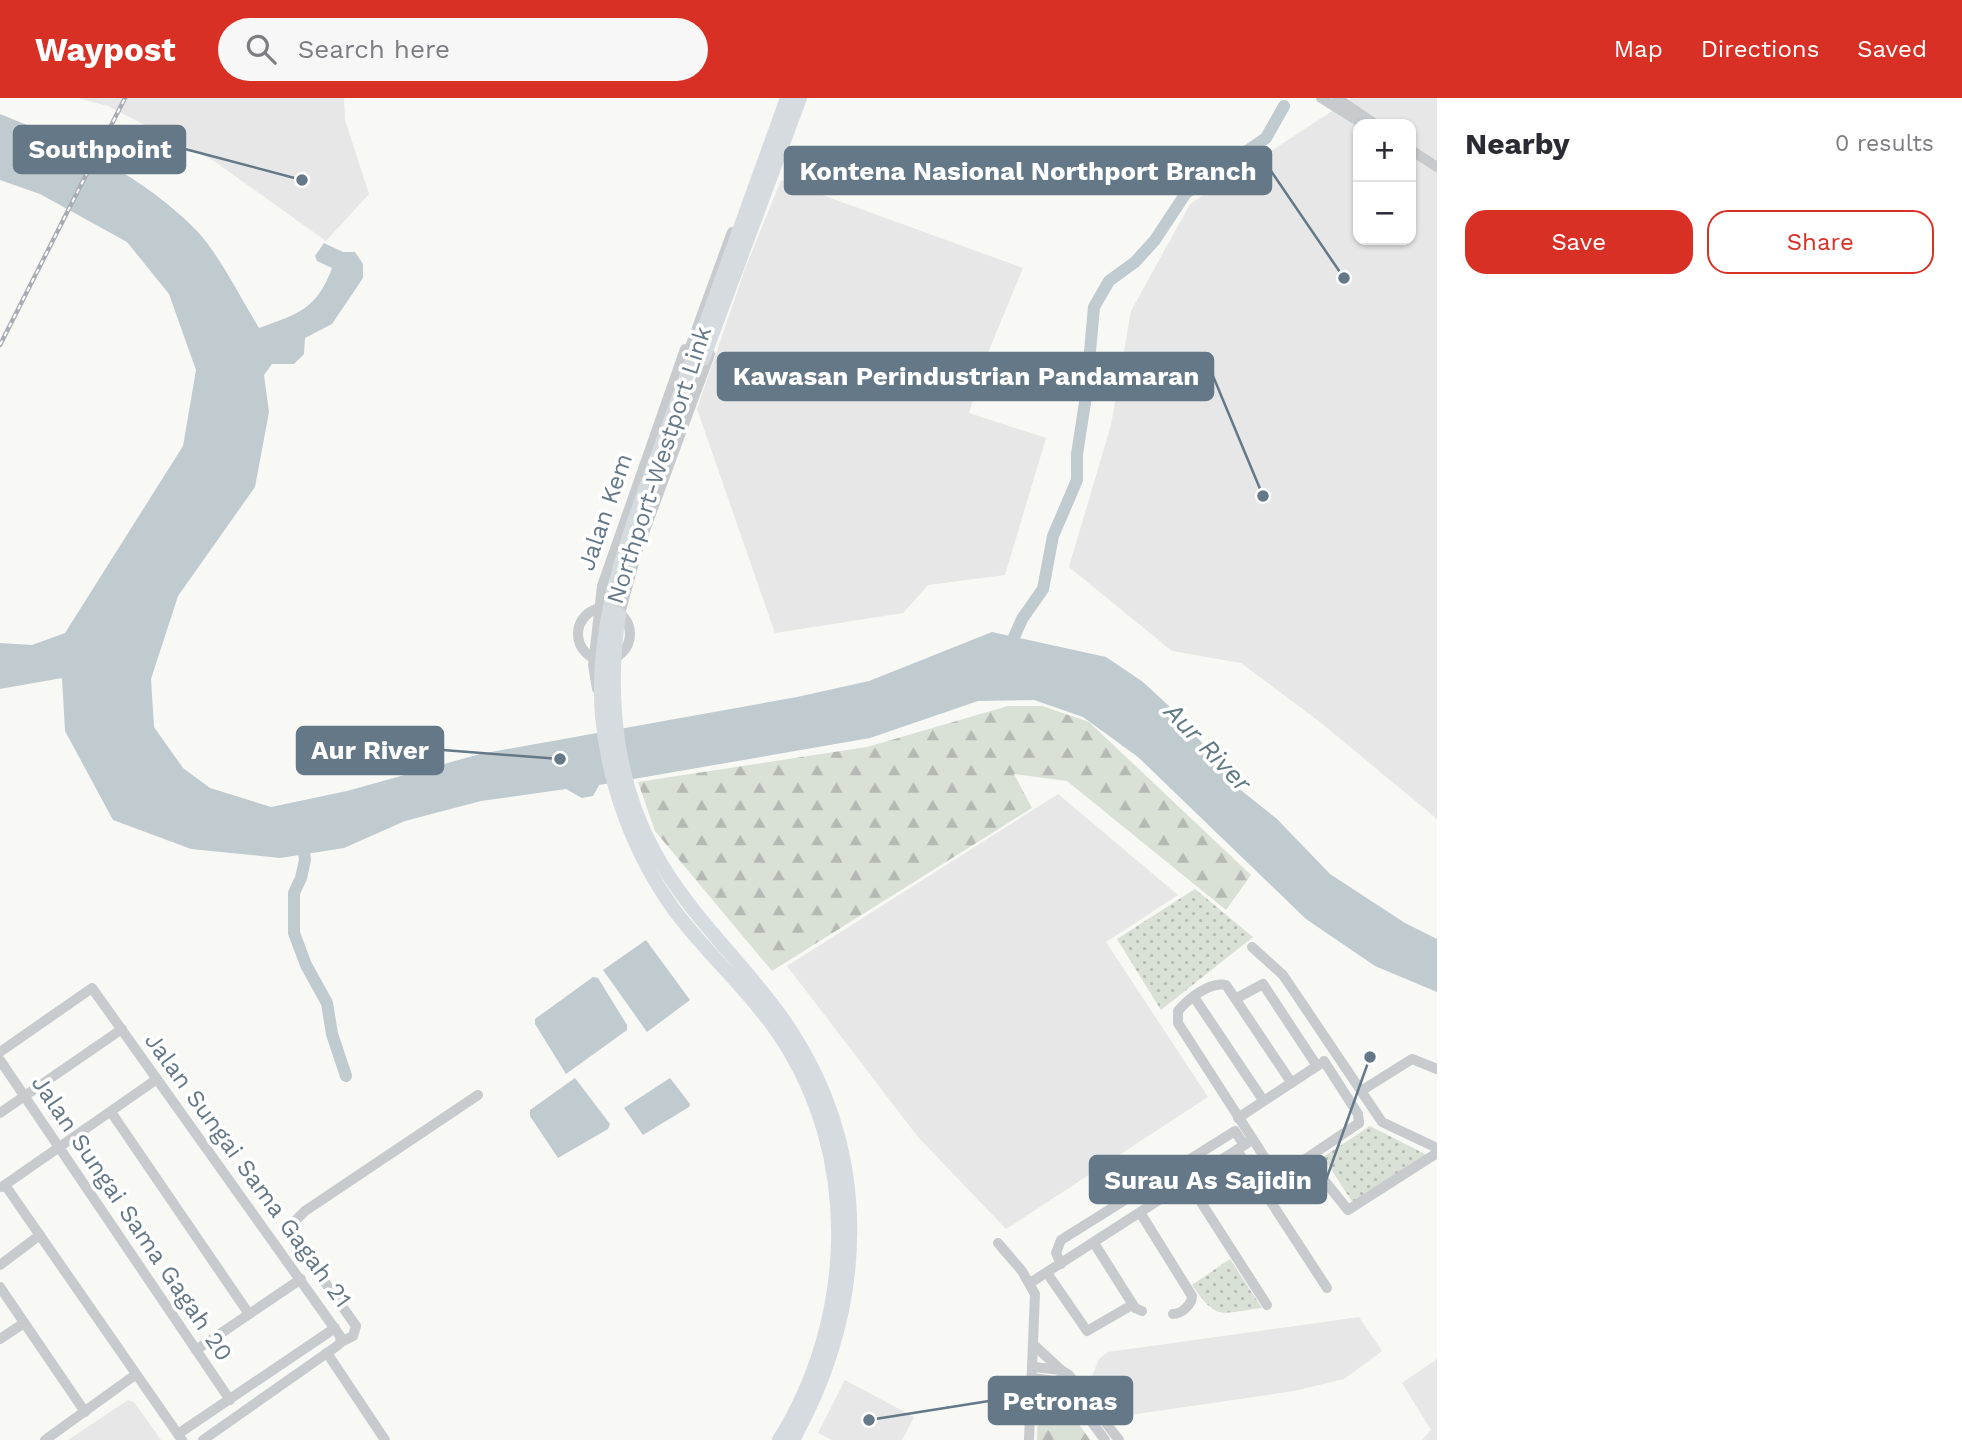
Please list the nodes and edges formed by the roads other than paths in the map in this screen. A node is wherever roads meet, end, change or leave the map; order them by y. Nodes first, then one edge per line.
1 (781, 98) edge
2 (787, 98) edge
3 (802, 98) edge
4 (1333, 100) edge
5 (1357, 119) edge
6 (1366, 119) edge
7 (1416, 153) edge
8 (1437, 167) edge
9 (693, 333) junction
10 (694, 394) junction
11 (604, 608) junction
12 (620, 614) junction
13 (608, 713) junction
14 (1252, 947) dead end
15 (1194, 997) junction
16 (1237, 998) junction
17 (122, 1029) junction
18 (0, 1052) edge
19 (1336, 1053) junction
20 (0, 1060) edge
21 (1320, 1064) junction
22 (1437, 1069) edge
23 (158, 1079) junction
24 (1291, 1082) junction
25 (1361, 1091) junction
26 (478, 1095) dead end
27 (25, 1097) junction
28 (1263, 1100) junction
29 (111, 1112) junction
30 (0, 1114) edge
31 (1238, 1118) junction
32 (1244, 1145) junction
33 (58, 1147) junction
34 (1437, 1147) edge
35 (1437, 1153) edge
36 (1188, 1182) junction
37 (3, 1187) edge
38 (1268, 1195) junction
39 (843, 1202) junction
40 (1141, 1214) junction
41 (40, 1235) junction
42 (998, 1243) dead end
43 (1094, 1243) junction
44 (1061, 1264) junction
45 (0, 1265) edge
46 (1047, 1273) junction
47 (301, 1279) junction
48 (1030, 1283) junction
49 (0, 1287) edge
50 (1327, 1288) dead end
51 (1267, 1305) dead end
52 (249, 1314) junction
53 (1173, 1314) dead end
54 (24, 1323) junction
55 (335, 1328) junction
56 (0, 1339) edge
57 (341, 1342) junction
58 (1034, 1345) junction
59 (196, 1350) junction
60 (327, 1353) junction
61 (1033, 1373) junction
62 (135, 1375) junction
63 (1060, 1375) junction
64 (1032, 1398) junction
65 (230, 1401) junction
66 (85, 1412) junction
67 (180, 1437) edge
68 (45, 1440) edge
69 (203, 1440) edge
70 (385, 1440) edge
71 (779, 1440) edge
72 (793, 1440) edge
73 (1029, 1440) edge
74 (1105, 1440) edge
75 (1119, 1440) edge

1 - 9 street, Jalan Kem
2 - 13 main road, Northport-Westport Link
3 - 10 street, Jalan Kem
3 - 13 main road, Northport-Westport Link
4 - 5 street
4 - 6 street
7 - 8 street
9 - 11 street, Jalan Kem
9 - 13 street, Jalan Kem
10 - 12 street, Jalan Kem
10 - 13 street, Jalan Kem
11 - 12 street
11 - 12 street
13 - 39 main road, Northport-Westport Link
14 - 19 street
15 - 16 street
15 - 28 street
15 - 31 street
16 - 21 street
16 - 24 street
17 - 18 street, Jalan Sungai Sama Gagah 21
17 - 23 street, Jalan Sungai Sama Gagah 21
17 - 27 street
19 - 21 street
19 - 25 street
20 - 27 street, Jalan Sungai Sama Gagah 20
21 - 24 street
21 - 32 street
22 - 25 street
23 - 29 street
23 - 47 street, Jalan Sungai Sama Gagah 21
24 - 28 street
25 - 34 street
26 - 57 street
27 - 30 street
27 - 33 street, Jalan Sungai Sama Gagah 20
28 - 31 street
29 - 33 street
29 - 52 street
31 - 32 street
32 - 36 street
32 - 38 street
32 - 44 street
33 - 37 street
33 - 59 street, Jalan Sungai Sama Gagah 20
35 - 38 street
36 - 40 street
36 - 51 street
37 - 41 street
38 - 50 street
39 - 71 main road, Northport-Westport Link
39 - 72 main road, Northport-Westport Link
40 - 43 street
40 - 53 street
41 - 45 street
41 - 62 street
42 - 48 street
43 - 44 street
43 - 46 street
44 - 46 street
46 - 48 street
47 - 52 street
47 - 55 street, Jalan Sungai Sama Gagah 21
48 - 58 street
49 - 54 street
52 - 59 street
54 - 56 street
54 - 66 street
55 - 57 street, Jalan Sungai Sama Gagah 21
55 - 65 street
57 - 60 street, Jalan Sungai Sama Gagah 21
58 - 61 street
58 - 63 street
59 - 65 street, Jalan Sungai Sama Gagah 20
60 - 69 street, Jalan Sungai Sama Gagah 21
60 - 70 street
61 - 63 street
61 - 64 street
62 - 66 street
62 - 67 street
63 - 64 street
63 - 74 street
63 - 75 street
64 - 73 street
65 - 67 street
66 - 68 street

